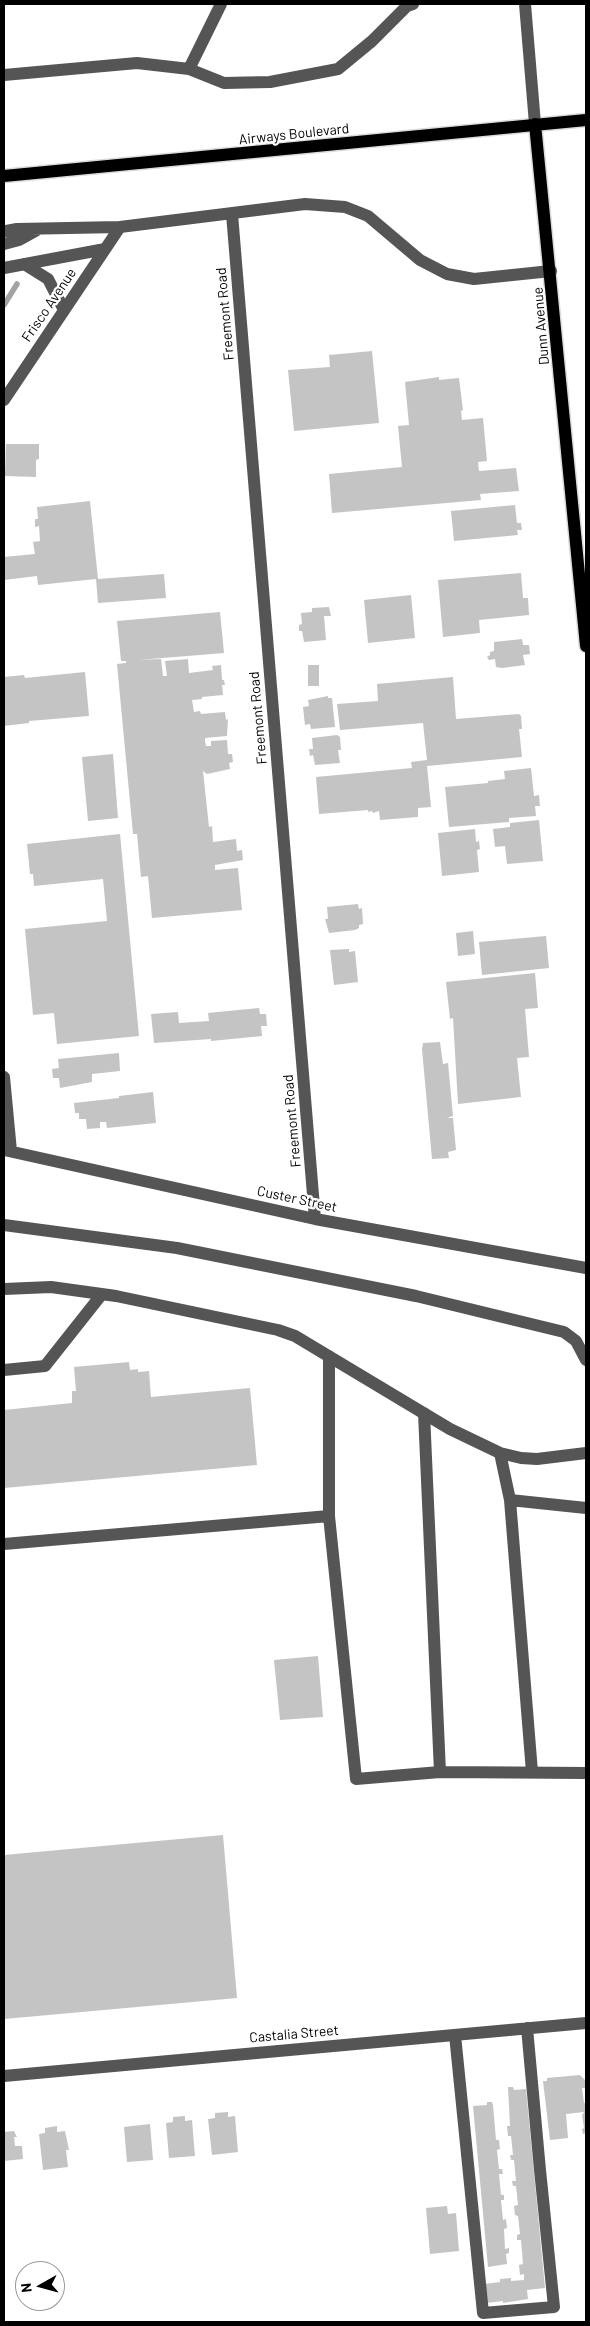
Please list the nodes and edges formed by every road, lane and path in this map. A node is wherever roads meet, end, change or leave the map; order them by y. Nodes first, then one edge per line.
1 (220, 4) edge
2 (413, 4) edge
3 (525, 4) edge
4 (189, 68) junction
5 (4, 76) edge
6 (586, 120) edge
7 (536, 124) junction
8 (4, 176) edge
9 (232, 214) junction
10 (120, 227) junction
11 (5, 238) edge
12 (105, 248) junction
13 (24, 264) junction
14 (4, 268) edge
15 (551, 271) junction
16 (64, 310) junction
17 (4, 400) edge
18 (586, 646) edge
19 (4, 1077) edge
20 (7, 1151) edge
21 (315, 1218) junction
22 (4, 1225) edge
23 (586, 1268) edge
24 (4, 1289) edge
25 (102, 1294) junction
26 (329, 1356) junction
27 (586, 1360) edge
28 (4, 1370) edge
29 (424, 1413) junction
30 (500, 1453) junction
31 (586, 1453) edge
32 (510, 1500) junction
33 (586, 1508) edge
34 (329, 1516) junction
35 (4, 1544) edge
36 (440, 1772) junction
37 (532, 1772) junction
38 (586, 1773) edge
39 (586, 2023) edge
40 (528, 2028) junction
41 (455, 2035) junction
42 (4, 2076) edge

1 - 4 street
2 - 4 street
3 - 7 street, Dunn Avenue
4 - 5 street
6 - 7 main road, Airways Boulevard
7 - 8 main road, Airways Boulevard
7 - 15 main road, Dunn Avenue
9 - 10 street
9 - 15 street
9 - 21 street, Freemont Road
10 - 11 street
10 - 12 street, Frisco Avenue
12 - 13 street
12 - 16 street, Frisco Avenue
13 - 14 street
13 - 16 street
15 - 18 main road, Dunn Avenue
16 - 17 street, Frisco Avenue
19 - 20 street
20 - 21 street, Custer Street
21 - 23 street, Custer Street
22 - 27 street
24 - 25 street
25 - 26 street
25 - 28 street
26 - 29 street
26 - 34 street
29 - 30 street
29 - 36 street
30 - 31 street
30 - 32 street
32 - 33 street
32 - 37 street
34 - 35 street
34 - 36 street
36 - 37 street
37 - 38 street
39 - 40 street, Castalia Street
40 - 41 street, Castalia Street
40 - 41 street
41 - 42 street, Castalia Street

